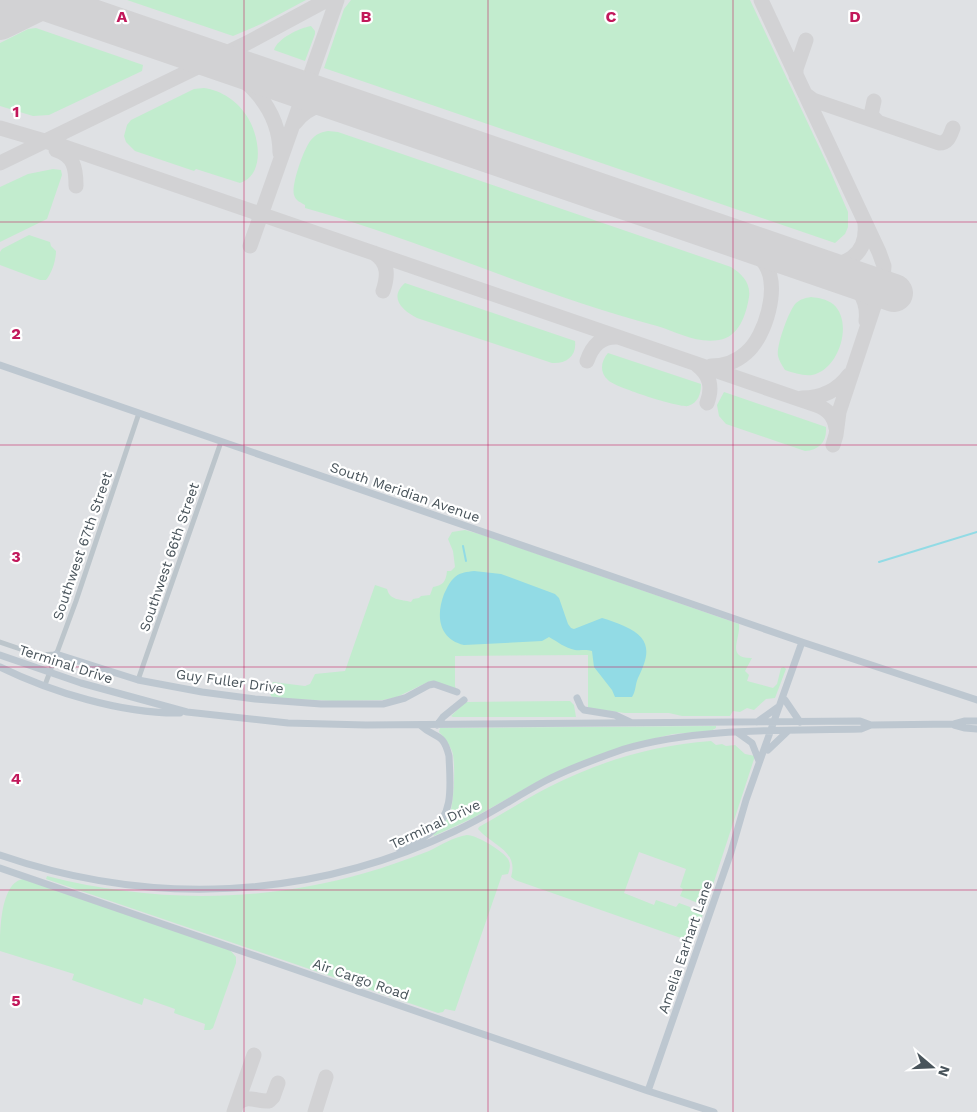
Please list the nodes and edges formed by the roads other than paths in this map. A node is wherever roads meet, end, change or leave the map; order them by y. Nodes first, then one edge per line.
1 (0, 365) edge
2 (139, 413) junction
3 (221, 442) junction
4 (0, 642) edge
5 (802, 642) junction
6 (56, 654) junction
7 (0, 655) edge
8 (0, 668) edge
9 (50, 673) junction
10 (138, 680) junction
11 (789, 680) junction
12 (45, 685) junction
13 (457, 692) dead end
14 (578, 698) dead end
15 (464, 700) dead end
16 (785, 700) junction
17 (977, 700) edge
18 (778, 707) junction
19 (187, 712) junction
20 (977, 721) edge
21 (757, 722) junction
22 (775, 722) junction
23 (800, 722) junction
24 (632, 724) junction
25 (954, 724) junction
26 (420, 725) junction
27 (437, 725) junction
28 (870, 725) junction
29 (977, 728) edge
30 (788, 731) junction
31 (771, 732) junction
32 (737, 733) junction
33 (768, 750) junction
34 (759, 762) junction
35 (744, 811) junction
36 (0, 855) edge
37 (382, 861) junction
38 (0, 868) edge
39 (648, 1091) junction
40 (714, 1112) edge

1 - 2 street, South Meridian Avenue
2 - 3 street, South Meridian Avenue
2 - 6 street, Southwest 67th Street
3 - 5 street, South Meridian Avenue
3 - 10 street, Southwest 66th Street
4 - 6 street, Guy Fuller Drive
5 - 11 street, Amelia Earhart Lane
5 - 17 street, South Meridian Avenue
6 - 9 street, Southwest 67th Street
6 - 10 street, Guy Fuller Drive
7 - 9 street, Terminal Drive
8 - 12 street
9 - 12 street, Southwest 67th Street
9 - 19 street, Terminal Drive
10 - 13 street, Guy Fuller Drive
11 - 16 street, Amelia Earhart Lane
11 - 18 street, Amelia Earhart Lane
12 - 19 street
14 - 24 street
15 - 27 street
16 - 22 street, Amelia Earhart Lane
16 - 23 street
18 - 21 street
18 - 22 street, Amelia Earhart Lane
19 - 26 street, Terminal Drive
20 - 25 street, Terminal Drive
21 - 22 street, Terminal Drive
21 - 24 street, Terminal Drive
22 - 23 street, Terminal Drive
22 - 31 street, Amelia Earhart Lane
23 - 28 street, Terminal Drive
24 - 27 street, Terminal Drive
25 - 28 street, Terminal Drive
25 - 29 street, Terminal Drive
26 - 27 street, Terminal Drive
26 - 37 street
28 - 30 street, Terminal Drive
30 - 31 street, Terminal Drive
30 - 33 street
31 - 32 street, Terminal Drive
31 - 33 street, Amelia Earhart Lane
31 - 34 street, Amelia Earhart Lane
32 - 34 street
32 - 37 street, Terminal Drive
33 - 35 street, Amelia Earhart Lane
34 - 35 street, Amelia Earhart Lane
35 - 39 street, Amelia Earhart Lane
36 - 37 street, Terminal Drive
38 - 39 street, Air Cargo Road
39 - 40 street, Air Cargo Road

